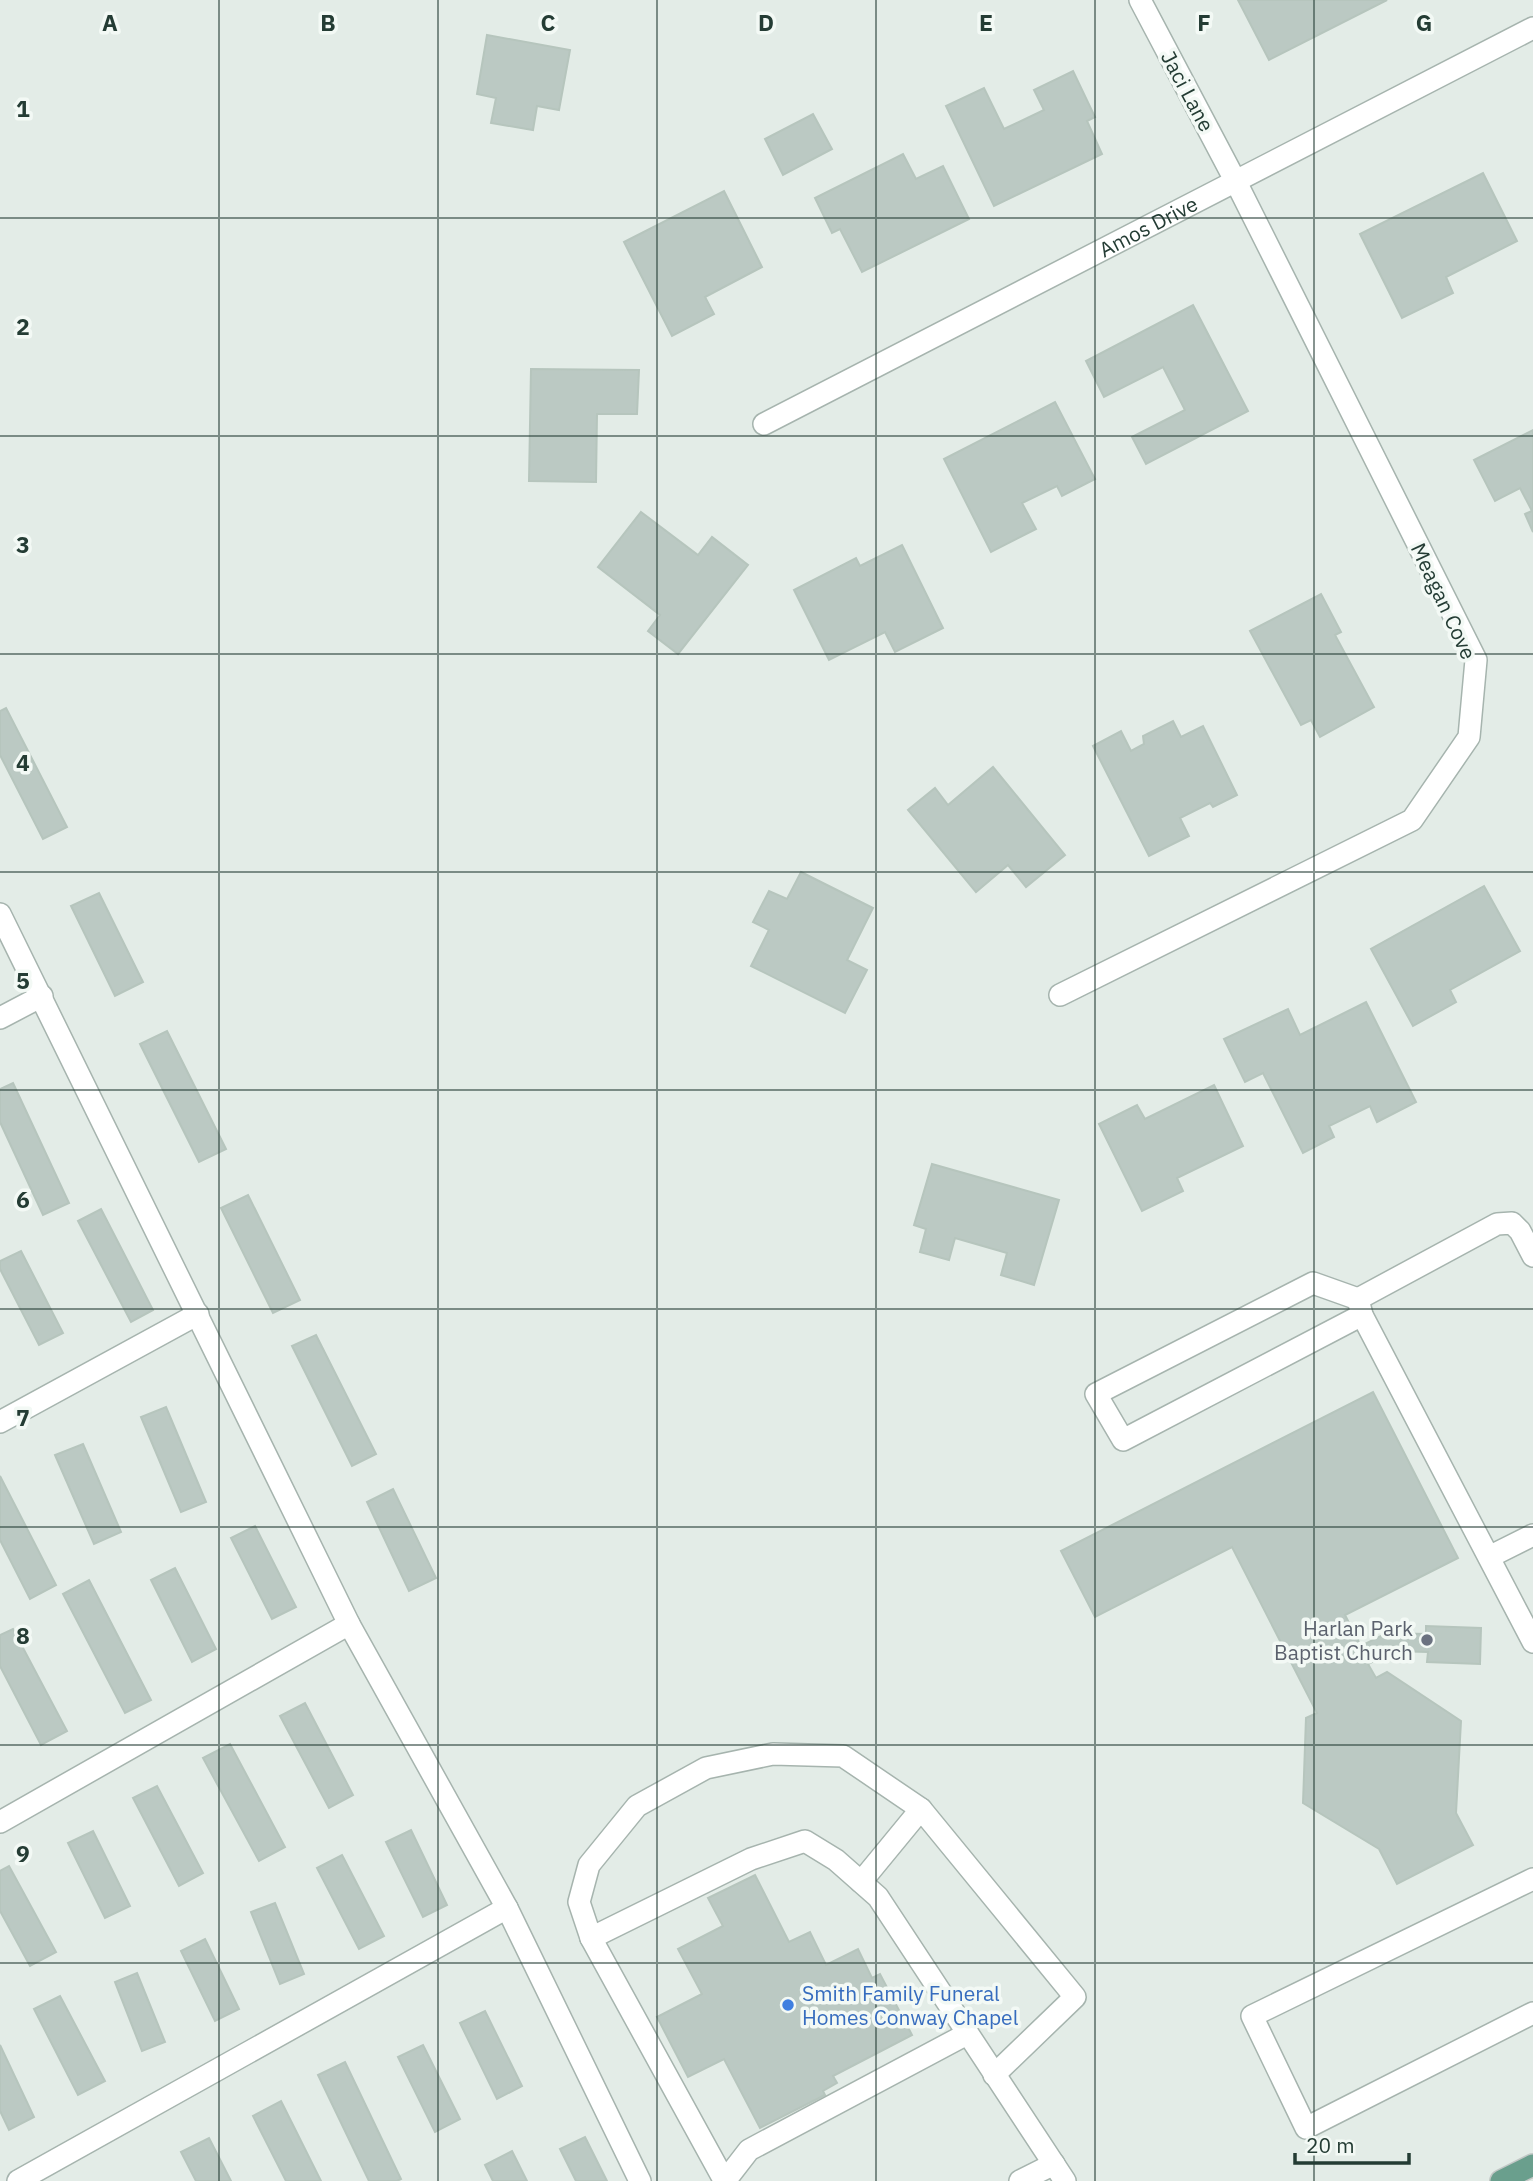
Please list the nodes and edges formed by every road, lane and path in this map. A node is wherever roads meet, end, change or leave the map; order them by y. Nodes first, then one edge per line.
1 (1140, 0) edge
2 (1533, 28) edge
3 (1236, 182) junction
4 (764, 424) dead end
5 (0, 914) edge
6 (1060, 995) dead end
7 (42, 996) junction
8 (0, 1018) edge
9 (1533, 1256) edge
10 (1360, 1307) junction
11 (198, 1314) junction
12 (0, 1422) edge
13 (1533, 1535) edge
14 (1489, 1557) junction
15 (349, 1624) junction
16 (1533, 1642) edge
17 (921, 1809) junction
18 (0, 1822) edge
19 (1533, 1879) edge
20 (861, 1882) junction
21 (507, 1908) junction
22 (591, 1938) junction
23 (1533, 2013) edge
24 (967, 2034) junction
25 (994, 2075) junction
26 (1533, 2165) edge
27 (1060, 2173) edge
28 (18, 2181) edge
29 (640, 2181) edge
30 (725, 2181) edge
31 (1020, 2181) edge
32 (1501, 2181) edge

1 - 3 street, Jaci Lane
2 - 3 street, Amos Drive
3 - 4 street, Amos Drive
3 - 6 street, Meagan Cove
5 - 7 street
7 - 8 street
7 - 11 street
9 - 10 street
10 - 10 street
10 - 14 street
11 - 12 street
11 - 15 street
13 - 14 street
14 - 16 street
15 - 18 street
15 - 21 street
17 - 20 street
17 - 22 street
17 - 25 street
19 - 23 street
20 - 22 street
20 - 24 street
21 - 28 street
21 - 29 street
22 - 30 street
24 - 25 street
24 - 30 street
25 - 27 street
26 - 32 main road
27 - 31 street

